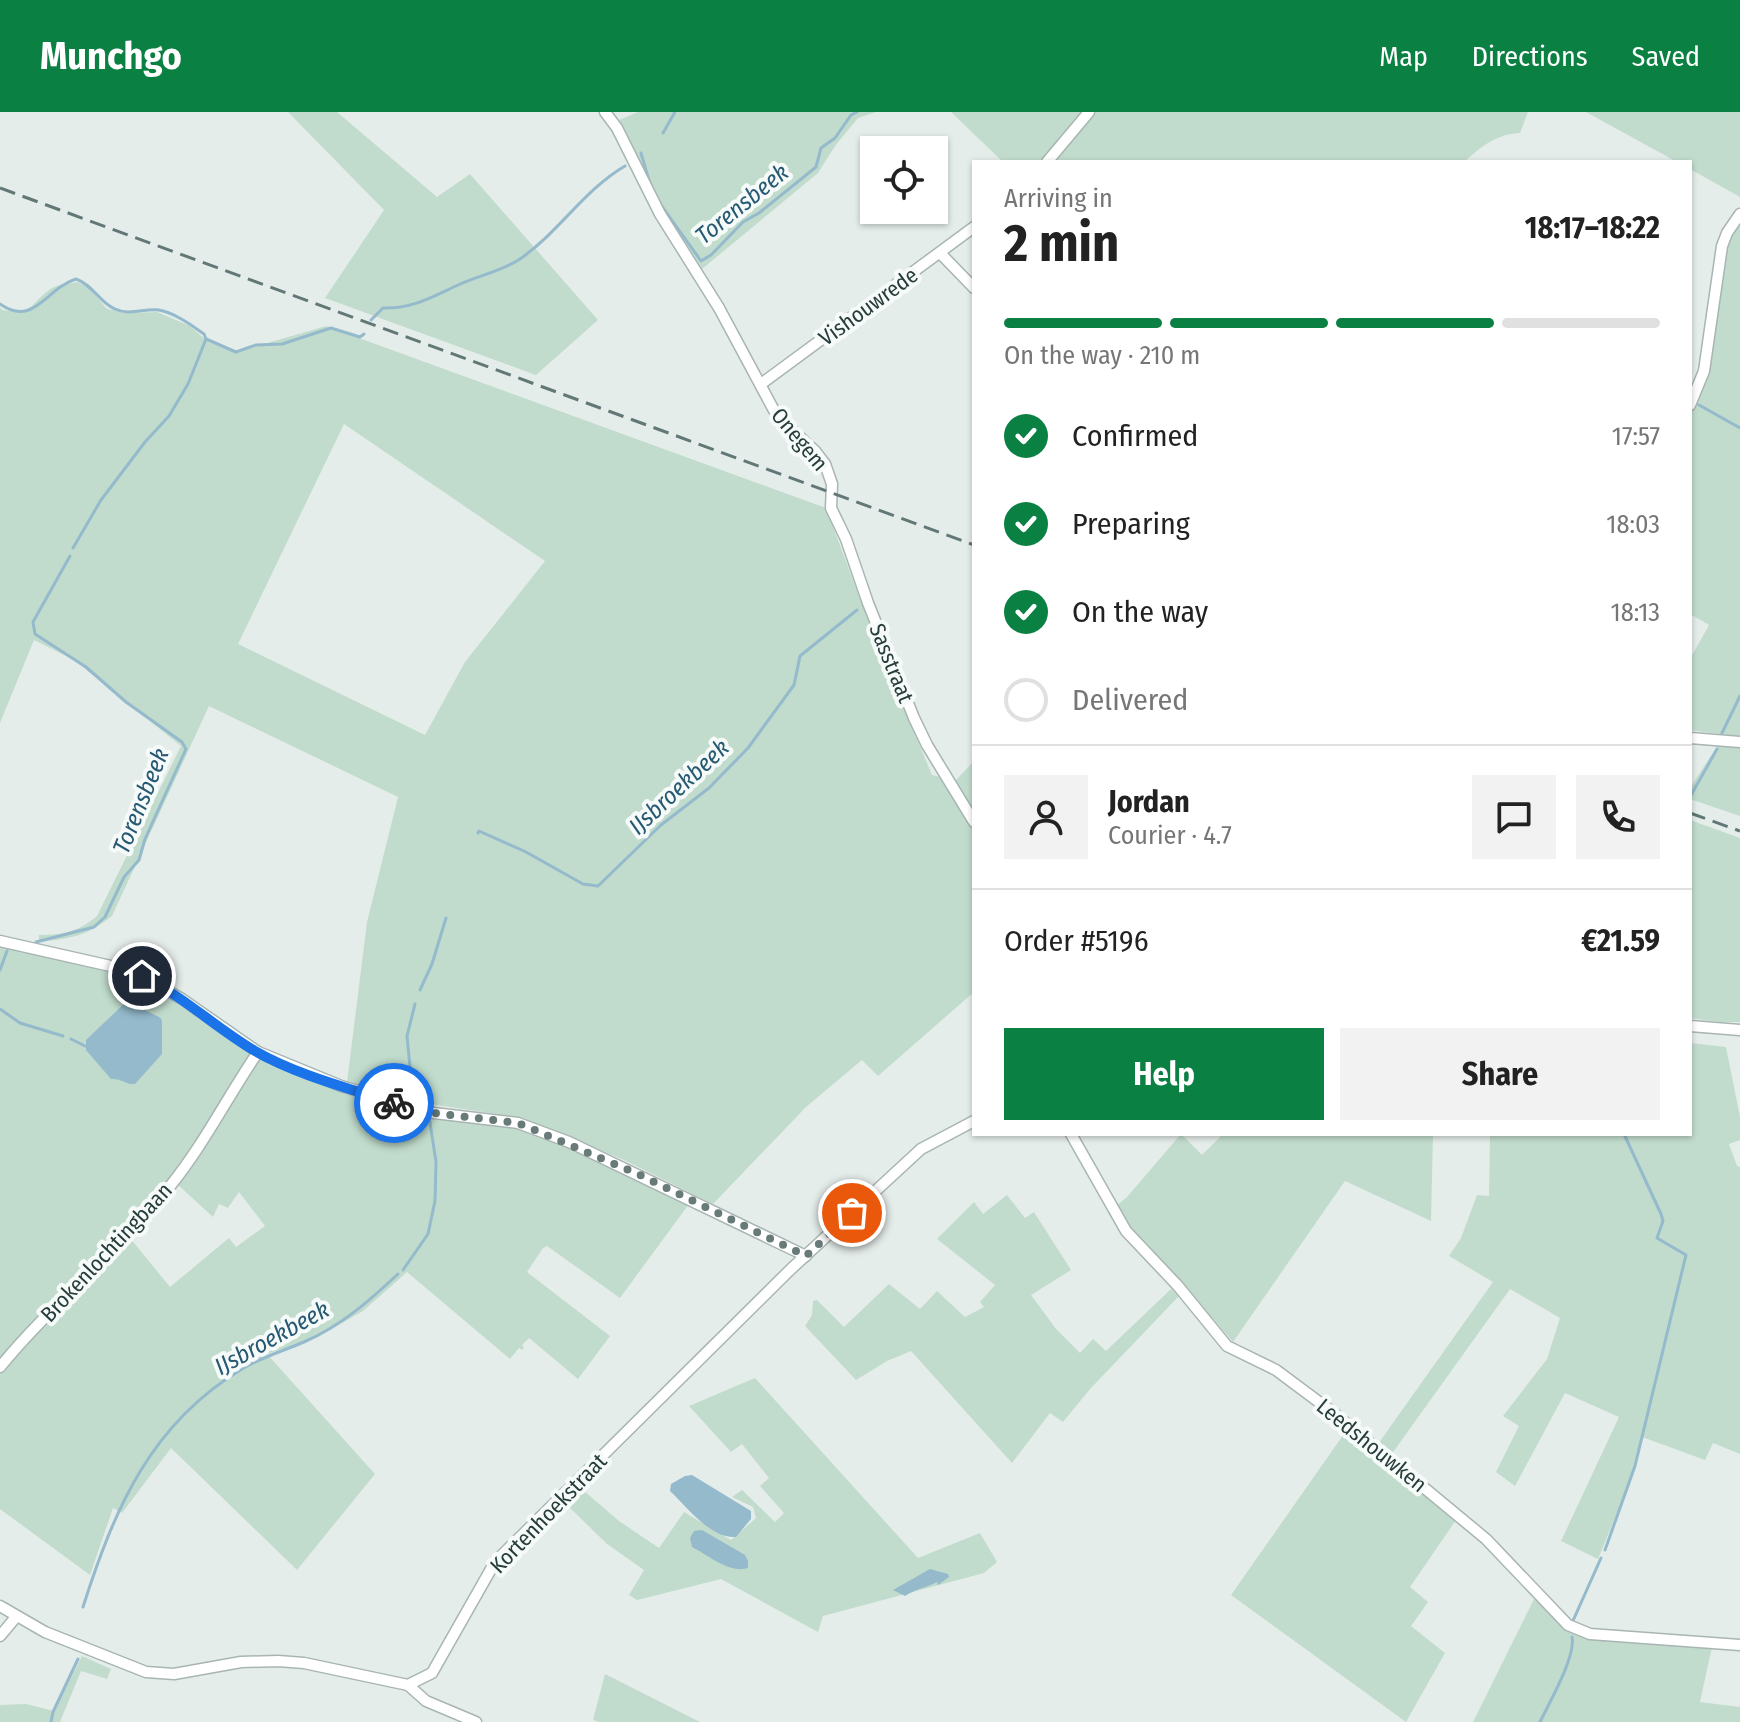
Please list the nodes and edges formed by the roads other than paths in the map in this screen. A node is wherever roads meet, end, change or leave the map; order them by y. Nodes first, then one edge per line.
1 (605, 112) edge
2 (1089, 112) edge
3 (1049, 160) edge
4 (1740, 214) edge
5 (972, 229) edge
6 (940, 253) junction
7 (972, 286) edge
8 (761, 384) junction
9 (1692, 400) edge
10 (831, 495) joint
11 (1692, 738) edge
12 (1740, 742) edge
13 (972, 819) edge
14 (0, 941) edge
15 (1692, 1026) edge
16 (1740, 1030) edge
17 (258, 1052) junction
18 (972, 1122) edge
19 (1072, 1136) edge
20 (806, 1256) junction
21 (0, 1367) edge
22 (0, 1606) edge
23 (16, 1617) junction
24 (0, 1636) edge
25 (1740, 1645) edge
26 (408, 1685) junction
27 (476, 1722) edge

1 - 8 street
2 - 3 street
4 - 9 street
5 - 6 street, Vishouwrede
6 - 7 street
6 - 8 street, Vishouwrede
8 - 10 street, Onegem
10 - 13 street, Sasstraat
11 - 12 street
14 - 17 street
15 - 16 street
17 - 20 street
17 - 21 street, Brokenlochtingbaan
18 - 20 street, Kortenhoekstraat
19 - 25 street, Leedshouwken
20 - 26 street, Kortenhoekstraat
22 - 23 street
23 - 24 street
23 - 26 street
26 - 27 street

